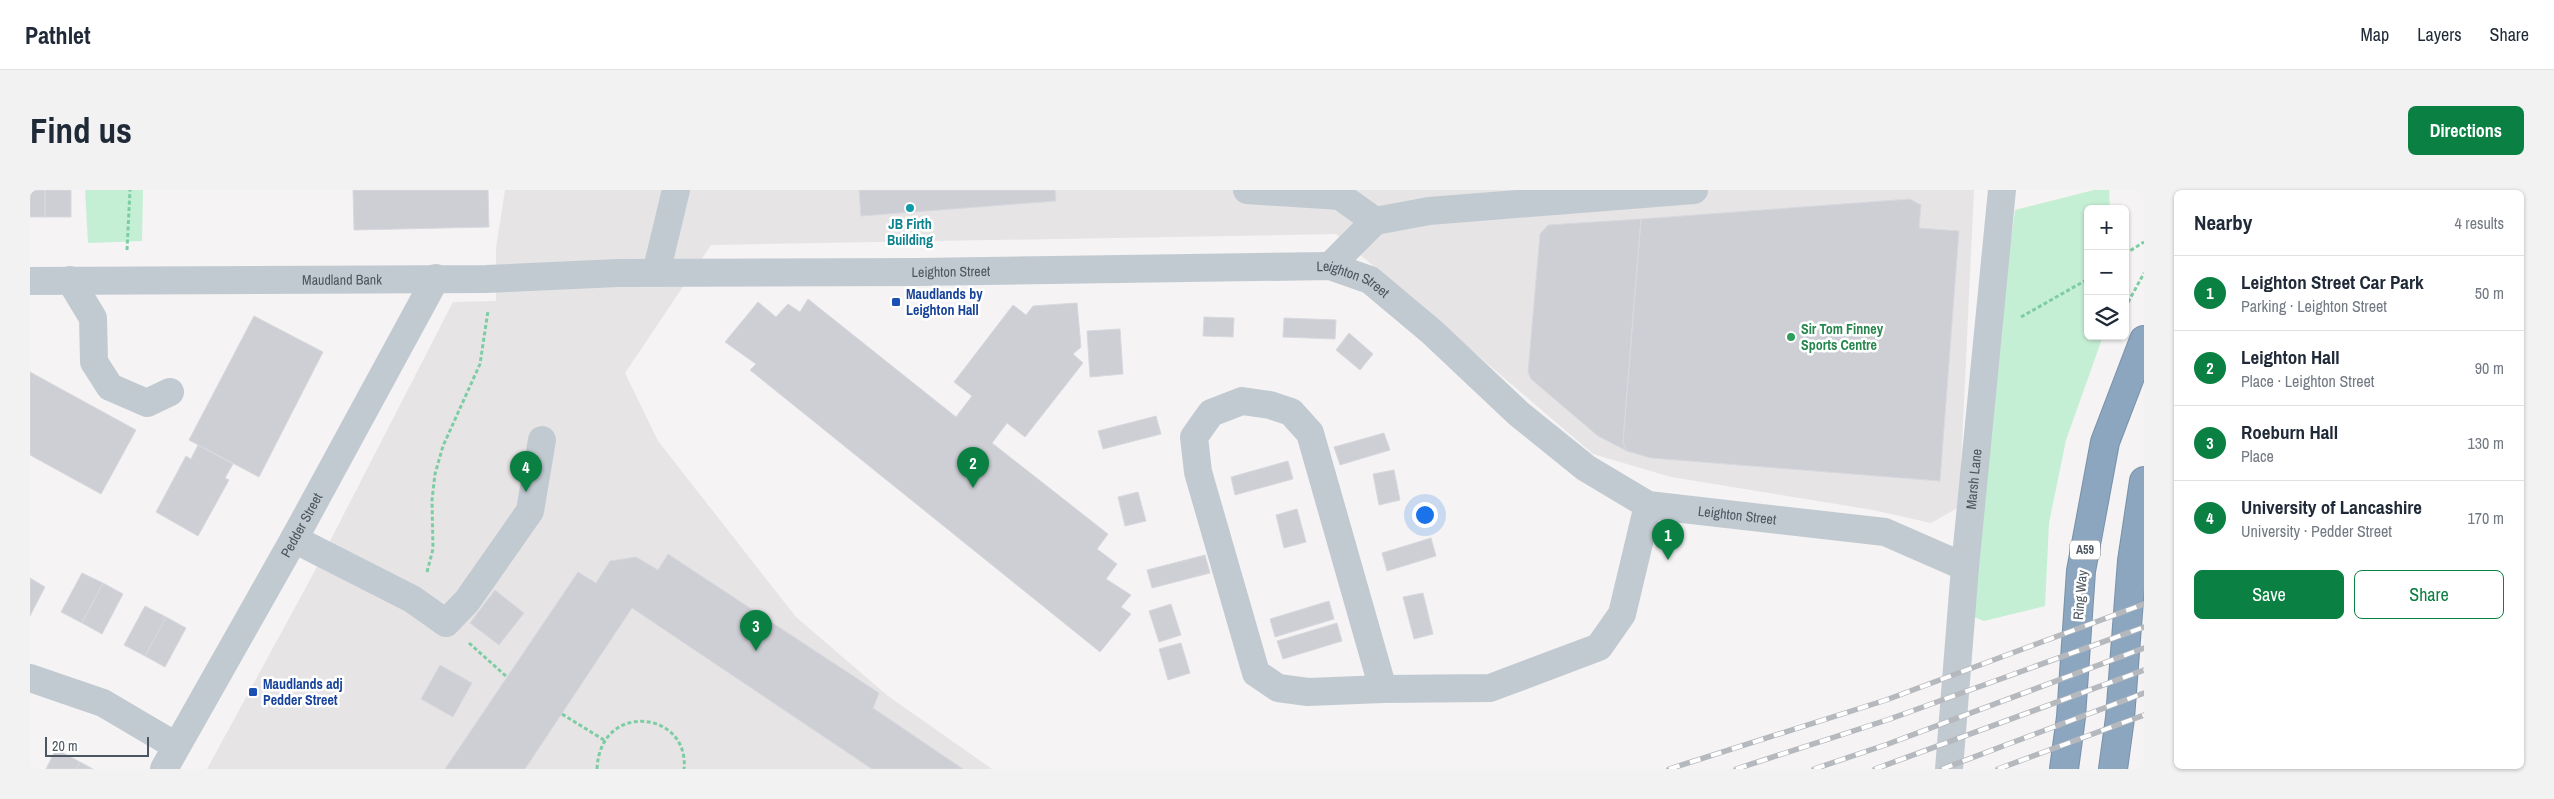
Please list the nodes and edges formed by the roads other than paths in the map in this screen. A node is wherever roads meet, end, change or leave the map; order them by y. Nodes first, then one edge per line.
1 (676, 190) edge
2 (1247, 190) edge
3 (1694, 190) edge
4 (2002, 190) edge
5 (1637, 192) edge
6 (1375, 221) junction
7 (1330, 266) junction
8 (659, 273) junction
9 (436, 278) junction
10 (70, 280) junction
11 (30, 281) edge
12 (2144, 340) edge
13 (170, 392) dead end
14 (542, 440) dead end
15 (2144, 481) edge
16 (1648, 505) junction
17 (294, 539) junction
18 (1965, 567) junction
19 (30, 678) edge
20 (1383, 689) junction
21 (170, 757) edge
22 (1949, 769) edge
23 (2064, 769) edge
24 (2112, 769) edge

1 - 8 street
2 - 6 street
3 - 5 street
4 - 18 street, Marsh Lane
5 - 6 street
6 - 7 street
7 - 8 street, Leighton Street
7 - 16 street, Leighton Street
8 - 9 street, Maudland Bank
9 - 10 street, Maudland Bank
9 - 17 street, Pedder Street
10 - 11 street, Maudland Bank
10 - 13 street
12 - 23 highway, Ring Way / A59
14 - 17 street
15 - 24 highway
16 - 18 street, Leighton Street
16 - 20 street
17 - 21 street, Pedder Street
18 - 22 street, Marsh Lane
19 - 21 street
20 - 20 street

